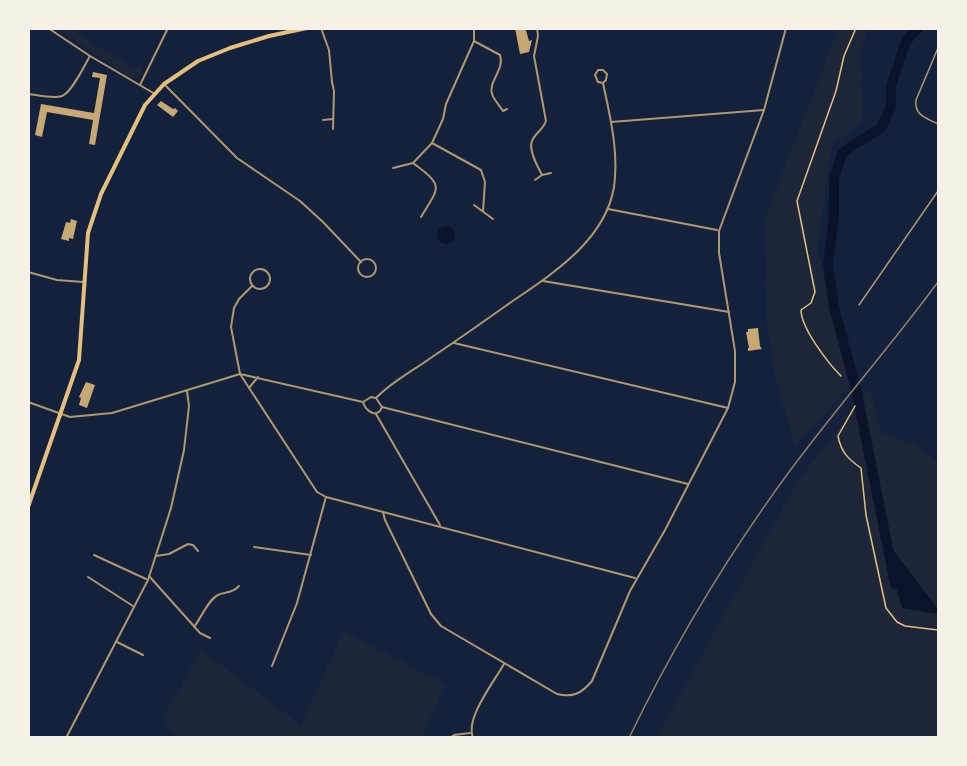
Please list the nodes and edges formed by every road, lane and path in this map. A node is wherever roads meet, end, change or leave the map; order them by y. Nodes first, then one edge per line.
1 (48, 28) edge
2 (168, 28) edge
3 (307, 28) edge
4 (321, 28) edge
5 (474, 28) edge
6 (537, 28) edge
7 (786, 28) edge
8 (856, 28) edge
9 (474, 41) junction
10 (939, 48) edge
11 (90, 56) junction
12 (603, 83) junction
13 (164, 84) junction
14 (139, 86) junction
15 (28, 94) edge
16 (154, 94) junction
17 (507, 109) dead end
18 (764, 110) junction
19 (333, 119) junction
20 (323, 120) dead end
21 (611, 122) junction
22 (939, 124) edge
23 (333, 129) dead end
24 (432, 143) junction
25 (412, 163) junction
26 (393, 168) dead end
27 (551, 173) dead end
28 (542, 175) junction
29 (535, 180) dead end
30 (939, 191) edge
31 (474, 205) dead end
32 (608, 209) junction
33 (483, 211) junction
34 (421, 217) dead end
35 (493, 219) dead end
36 (719, 231) junction
37 (361, 262) junction
38 (28, 272) edge
39 (542, 280) junction
40 (83, 282) junction
41 (252, 286) junction
42 (859, 305) dead end
43 (729, 312) junction
44 (454, 343) junction
45 (240, 374) junction
46 (841, 376) dead end
47 (258, 377) junction
48 (249, 387) junction
49 (187, 391) junction
50 (376, 398) junction
51 (28, 402) edge
52 (363, 402) junction
53 (855, 406) dead end
54 (382, 407) junction
55 (728, 408) junction
56 (62, 414) junction
57 (376, 414) junction
58 (688, 484) junction
59 (326, 497) junction
60 (28, 507) edge
61 (383, 512) junction
62 (440, 525) junction
63 (254, 548) dead end
64 (198, 551) dead end
65 (94, 555) dead end
66 (311, 555) junction
67 (155, 557) junction
68 (87, 577) dead end
69 (148, 578) junction
70 (637, 578) junction
71 (239, 586) dead end
72 (134, 607) junction
73 (194, 627) junction
74 (939, 630) edge
75 (210, 638) dead end
76 (117, 642) junction
77 (143, 655) dead end
78 (504, 664) junction
79 (272, 666) dead end
80 (471, 733) junction
81 (66, 738) edge
82 (450, 738) edge
83 (473, 738) edge

1 - 11 street
2 - 14 street
3 - 13 main road
4 - 19 street
5 - 9 street
6 - 28 street
7 - 18 street
8 - 46 path
9 - 17 street
9 - 24 street
10 - 22 lane
11 - 14 street
11 - 15 street
12 - 12 street
12 - 21 street
13 - 16 main road
13 - 37 street
14 - 16 street
16 - 40 main road
18 - 21 street
18 - 36 street
19 - 20 street
19 - 23 street
21 - 32 street
24 - 25 street
24 - 33 street
25 - 26 street
25 - 34 street
27 - 28 street
28 - 29 street
30 - 42 lane
31 - 33 street
32 - 36 street
32 - 39 street
33 - 35 street
36 - 43 street
37 - 37 street
38 - 40 street
39 - 43 street
39 - 44 street
40 - 56 main road
41 - 41 street
41 - 45 street
43 - 55 street
44 - 50 street
44 - 55 street
45 - 47 street
45 - 48 street
45 - 49 street
47 - 48 street
47 - 52 street
48 - 59 street
49 - 56 street
49 - 67 street
50 - 52 street
50 - 54 street
51 - 56 street
52 - 57 street
53 - 74 path
54 - 57 street
54 - 58 street
55 - 58 street
56 - 60 main road
57 - 62 street
58 - 70 street
59 - 61 street
59 - 66 street
61 - 62 street
61 - 78 street
62 - 70 street
63 - 66 street
64 - 67 street
65 - 69 street
66 - 79 street
67 - 69 street
68 - 72 street
69 - 72 street
69 - 73 street
70 - 78 street
71 - 73 street
72 - 76 street
73 - 75 street
76 - 77 street
76 - 81 street
78 - 80 street
80 - 82 street
80 - 83 street

